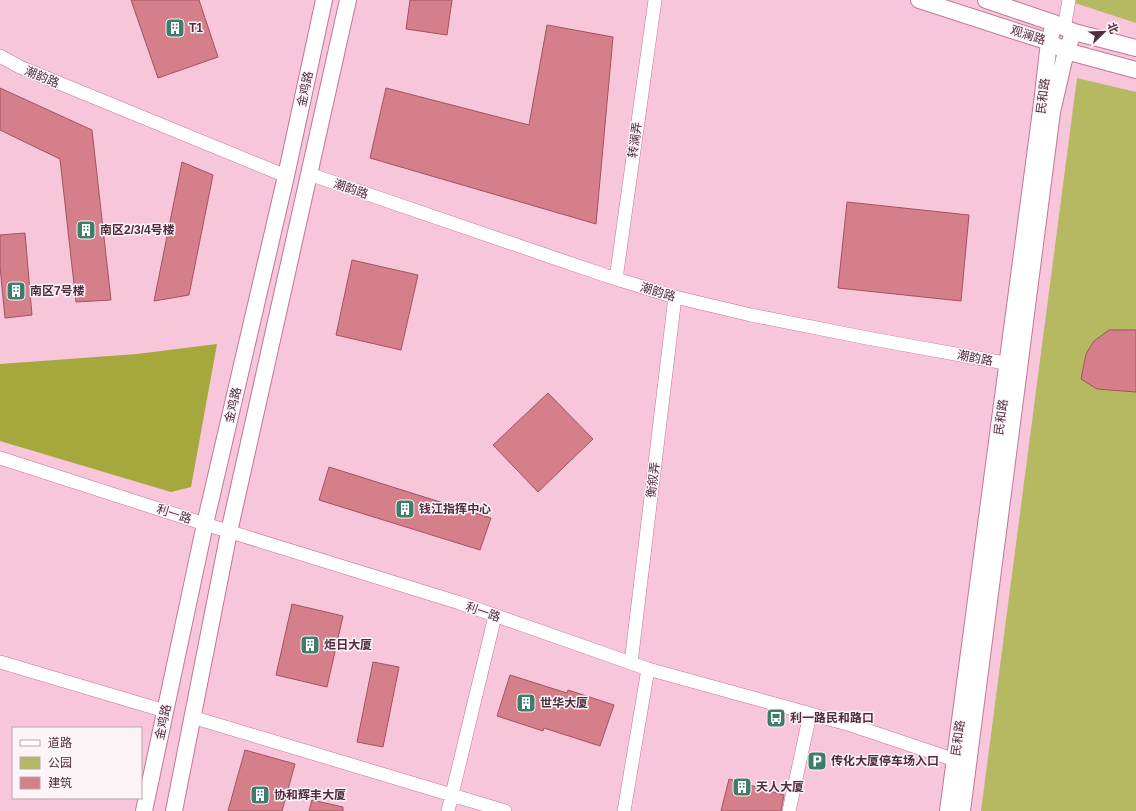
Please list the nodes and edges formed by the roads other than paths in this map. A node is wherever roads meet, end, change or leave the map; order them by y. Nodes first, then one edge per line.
1 (324, 0) edge
2 (348, 0) edge
3 (655, 0) edge
4 (919, 0) edge
5 (986, 0) edge
6 (1069, 0) edge
7 (1064, 28) junction
8 (1049, 42) junction
9 (1136, 48) edge
10 (1066, 51) junction
11 (0, 56) edge
12 (1136, 70) edge
13 (309, 174) junction
14 (286, 176) junction
15 (616, 279) junction
16 (675, 297) junction
17 (1014, 365) junction
18 (0, 458) edge
19 (205, 524) junction
20 (229, 532) junction
21 (495, 616) junction
22 (0, 662) edge
23 (631, 663) junction
24 (648, 669) junction
25 (165, 711) junction
26 (810, 714) junction
27 (192, 717) junction
28 (962, 760) junction
29 (452, 795) junction
30 (144, 811) edge
31 (174, 811) edge
32 (448, 811) edge
33 (505, 811) edge
34 (624, 811) edge
35 (789, 811) edge
36 (948, 811) edge
37 (962, 811) edge

1 - 14 main road, 金鸡路
2 - 13 main road, 金鸡路
3 - 15 street, 转澜弄
4 - 8 main road, 观澜路
5 - 7 main road, 观澜路
6 - 7 street
7 - 8 main road, 民和路
7 - 9 main road, 观澜路
7 - 10 main road, 民和路
8 - 10 main road, 观澜路
8 - 17 main road, 民和路
10 - 12 main road, 观澜路
10 - 17 main road, 民和路
11 - 14 street, 潮韵路
13 - 15 street, 潮韵路
13 - 20 main road, 金鸡路
14 - 19 main road, 金鸡路
15 - 16 street, 潮韵路
16 - 17 street, 潮韵路
16 - 23 street, 衡叙弄
17 - 28 main road, 民和路
18 - 19 street, 利一路
19 - 20 street, 利一路
19 - 25 main road, 金鸡路
20 - 21 street, 利一路
20 - 27 main road, 金鸡路
21 - 23 street, 利一路
21 - 29 street
22 - 25 street
23 - 24 street, 利一路
24 - 26 street, 利一路
24 - 34 street
25 - 30 main road, 金鸡路
26 - 28 street, 利一路
26 - 35 street
27 - 29 street
27 - 31 main road, 金鸡路
28 - 36 main road, 民和路
28 - 37 main road, 民和路
29 - 32 street
29 - 33 street

